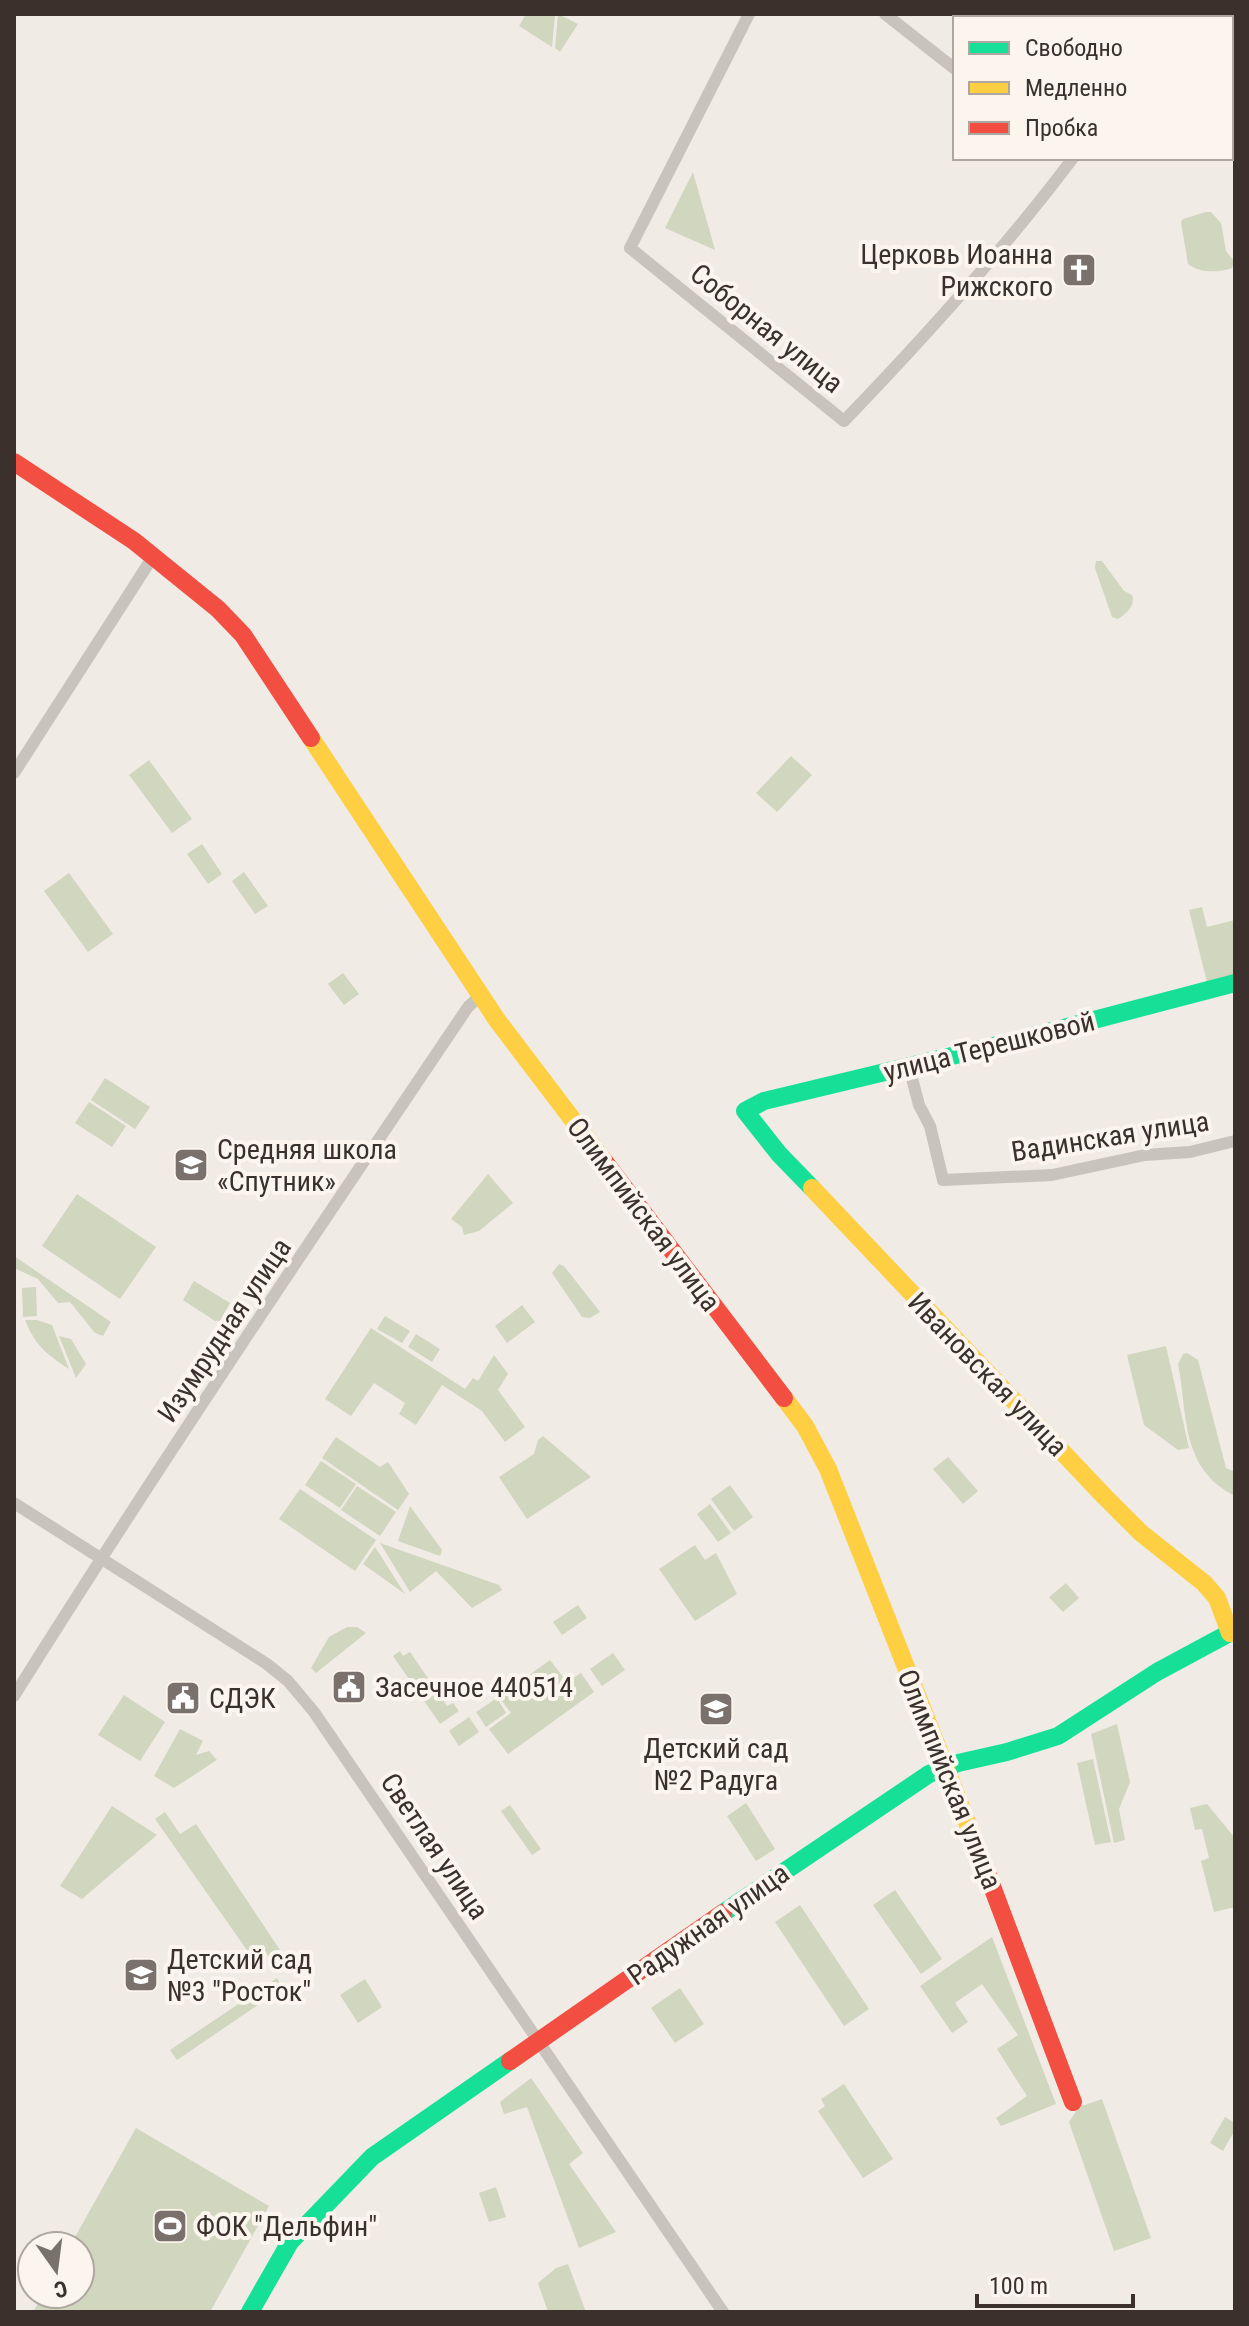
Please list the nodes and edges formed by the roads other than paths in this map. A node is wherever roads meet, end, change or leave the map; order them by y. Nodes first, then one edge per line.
1 (749, 14) edge
2 (885, 14) edge
3 (953, 67) edge
4 (1070, 160) edge
5 (14, 462) edge
6 (154, 555) junction
7 (14, 773) edge
8 (1235, 983) edge
9 (480, 996) junction
10 (909, 1067) junction
11 (745, 1111) joint
12 (1235, 1141) edge
13 (14, 1503) edge
14 (101, 1557) junction
15 (1232, 1632) edge
16 (14, 1696) edge
17 (945, 1767) junction
18 (539, 2041) junction
19 (1073, 2102) dead end
20 (255, 2310) edge
21 (723, 2312) edge

1 - 4 street, Соборная улица
2 - 3 street
5 - 6 street, Олимпийская улица
6 - 7 street
6 - 9 street, Олимпийская улица
8 - 10 street, улица Терешковой
9 - 14 street, Изумрудная улица
9 - 17 street, Олимпийская улица
10 - 11 street, улица Терешковой
10 - 12 street, Вадинская улица
11 - 15 street, Ивановская улица
13 - 14 street, Светлая улица
14 - 16 street, Изумрудная улица
14 - 18 street, Светлая улица
15 - 17 street, Радужная улица
17 - 18 street, Радужная улица
17 - 19 street, Олимпийская улица
18 - 20 street, Радужная улица
18 - 21 street, Светлая улица

